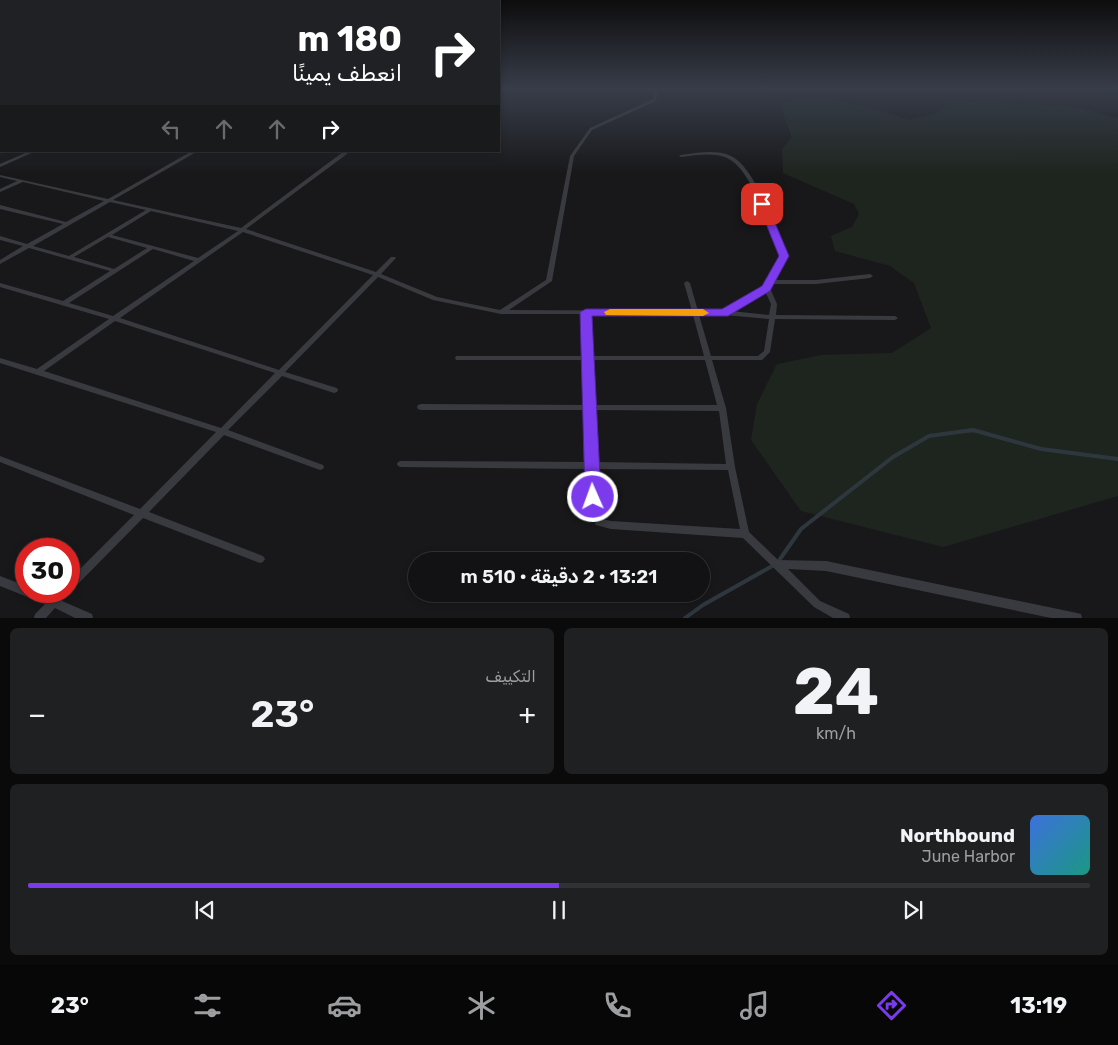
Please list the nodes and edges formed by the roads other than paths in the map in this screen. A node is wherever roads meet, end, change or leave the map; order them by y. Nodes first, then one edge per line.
1 (618, 117) edge
2 (32, 152) edge
3 (194, 152) edge
4 (345, 153) dead end
5 (681, 156) dead end
6 (0, 166) edge
7 (0, 176) edge
8 (22, 181) junction
9 (0, 191) edge
10 (109, 200) junction
11 (0, 207) edge
12 (151, 209) junction
13 (67, 224) junction
14 (242, 230) junction
15 (107, 235) junction
16 (0, 238) edge
17 (28, 246) junction
18 (152, 247) junction
19 (69, 258) junction
20 (393, 258) dead end
21 (199, 260) junction
22 (0, 262) edge
23 (115, 271) junction
24 (377, 274) junction
25 (870, 276) dead end
26 (687, 284) dead end
27 (0, 285) edge
28 (768, 285) junction
29 (63, 304) junction
30 (501, 312) junction
31 (586, 312) junction
32 (695, 313) junction
33 (724, 313) junction
34 (772, 316) junction
35 (895, 318) dead end
36 (115, 319) junction
37 (588, 357) junction
38 (458, 358) dead end
39 (709, 358) junction
40 (0, 360) edge
41 (38, 372) junction
42 (280, 372) junction
43 (334, 390) dead end
44 (421, 407) dead end
45 (722, 408) junction
46 (590, 409) junction
47 (221, 431) junction
48 (0, 459) edge
49 (401, 464) dead end
50 (592, 466) junction
51 (320, 467) dead end
52 (731, 467) junction
53 (140, 513) junction
54 (745, 534) junction
55 (260, 559) dead end
56 (776, 564) junction
57 (80, 576) edge
58 (0, 581) edge
59 (15, 587) edge
60 (53, 603) edge
61 (56, 603) edge
62 (39, 618) edge
63 (88, 618) edge
64 (845, 618) edge
65 (1076, 618) edge

1 - 30 street
2 - 6 street
3 - 10 street
4 - 14 street
5 - 28 street
7 - 8 street
8 - 9 street
8 - 10 street
10 - 12 street
10 - 13 street
11 - 13 street
12 - 14 street
12 - 15 street
13 - 17 street
14 - 21 street
14 - 24 street
15 - 18 street
15 - 19 street
16 - 17 street
17 - 19 street
17 - 22 street
18 - 21 street
18 - 23 street
19 - 23 street
20 - 24 street
21 - 36 street
23 - 29 street
24 - 30 street
24 - 42 street
25 - 28 street
26 - 32 street
27 - 29 street
28 - 33 street
28 - 34 street
29 - 36 street
30 - 31 street
31 - 32 street
31 - 37 street
32 - 33 street
32 - 39 street
33 - 34 street
34 - 35 street
34 - 39 street
36 - 41 street
36 - 42 street
37 - 38 street
37 - 39 street
37 - 46 street
39 - 45 street
40 - 41 street
41 - 47 street
42 - 43 street
42 - 47 street
44 - 46 street
45 - 46 street
45 - 52 street
46 - 50 street
47 - 51 street
47 - 53 street
48 - 53 street
49 - 50 street
50 - 52 street
50 - 54 street
52 - 54 street
53 - 55 street
53 - 57 street
54 - 56 street
56 - 64 street
56 - 65 street
58 - 59 street
60 - 62 street
61 - 63 street

